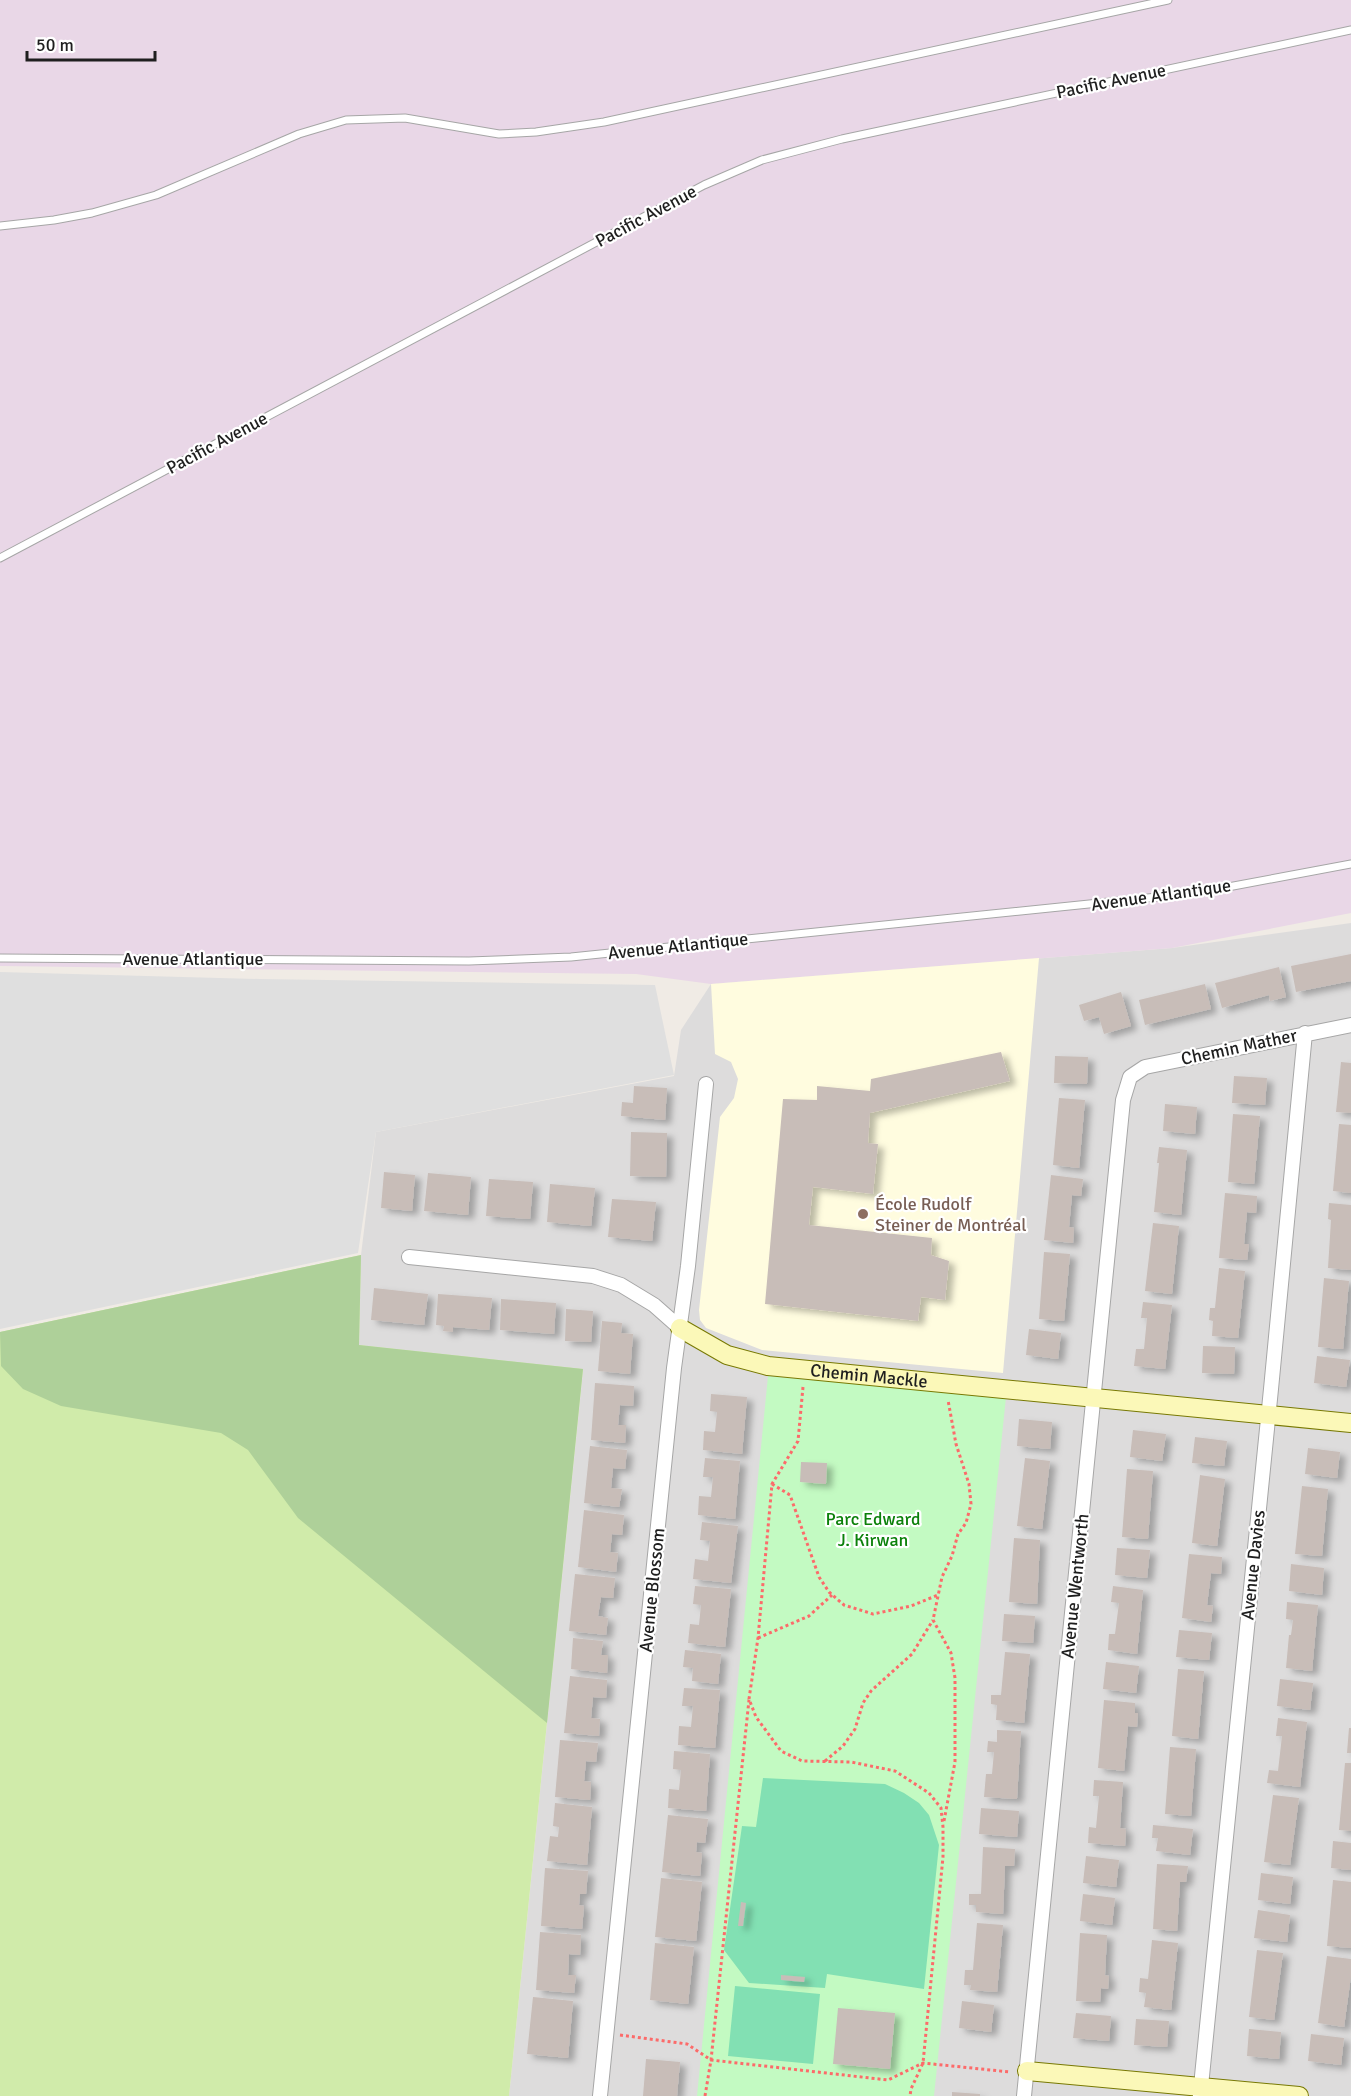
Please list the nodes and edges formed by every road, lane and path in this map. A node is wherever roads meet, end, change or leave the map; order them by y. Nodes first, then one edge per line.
1 (1168, 0) edge
2 (1351, 30) edge
3 (0, 226) edge
4 (0, 558) edge
5 (1351, 864) edge
6 (0, 958) edge
7 (1351, 1025) edge
8 (1305, 1033) junction
9 (1130, 1077) joint
10 (706, 1084) dead end
11 (409, 1257) dead end
12 (680, 1328) junction
13 (804, 1370) junction
14 (945, 1383) junction
15 (1094, 1398) junction
16 (1269, 1416) junction
17 (1351, 1423) edge
18 (772, 1484) junction
19 (832, 1595) junction
20 (939, 1595) junction
21 (933, 1620) junction
22 (758, 1638) junction
23 (749, 1699) junction
24 (825, 1761) junction
25 (943, 1827) junction
26 (607, 2034) junction
27 (711, 2060) junction
28 (923, 2063) junction
29 (1019, 2071) junction
30 (1201, 2091) edge
31 (600, 2096) edge
32 (705, 2096) edge
33 (910, 2096) edge
34 (1024, 2096) edge
35 (1299, 2096) edge

1 - 3 lane
2 - 4 lane, Pacific Avenue
5 - 6 lane, Avenue Atlantique
7 - 8 street, Chemin Mather
8 - 9 street, Chemin Mather
8 - 16 street, Avenue Davies
9 - 15 street, Avenue Wentworth
10 - 12 street, Avenue Blossom
11 - 12 street, Chemin Mackle
12 - 13 street, Chemin Mackle
12 - 26 street, Avenue Blossom
13 - 14 street, Chemin Mackle
13 - 18 path
14 - 15 street, Chemin Mackle
14 - 20 path
15 - 16 street, Chemin Mackle
15 - 29 street, Avenue Wentworth
16 - 17 street, Chemin Mackle
16 - 30 street, Avenue Davies
18 - 19 path
18 - 22 path
19 - 20 path
19 - 22 path
20 - 21 path
21 - 24 path
21 - 25 path
22 - 23 path
23 - 24 path
23 - 27 path
24 - 25 path
25 - 28 path
26 - 27 path
26 - 31 street, Avenue Blossom
27 - 28 path
27 - 32 path
28 - 29 path
28 - 33 path
29 - 30 street
29 - 34 street, Avenue Wentworth
30 - 35 street

